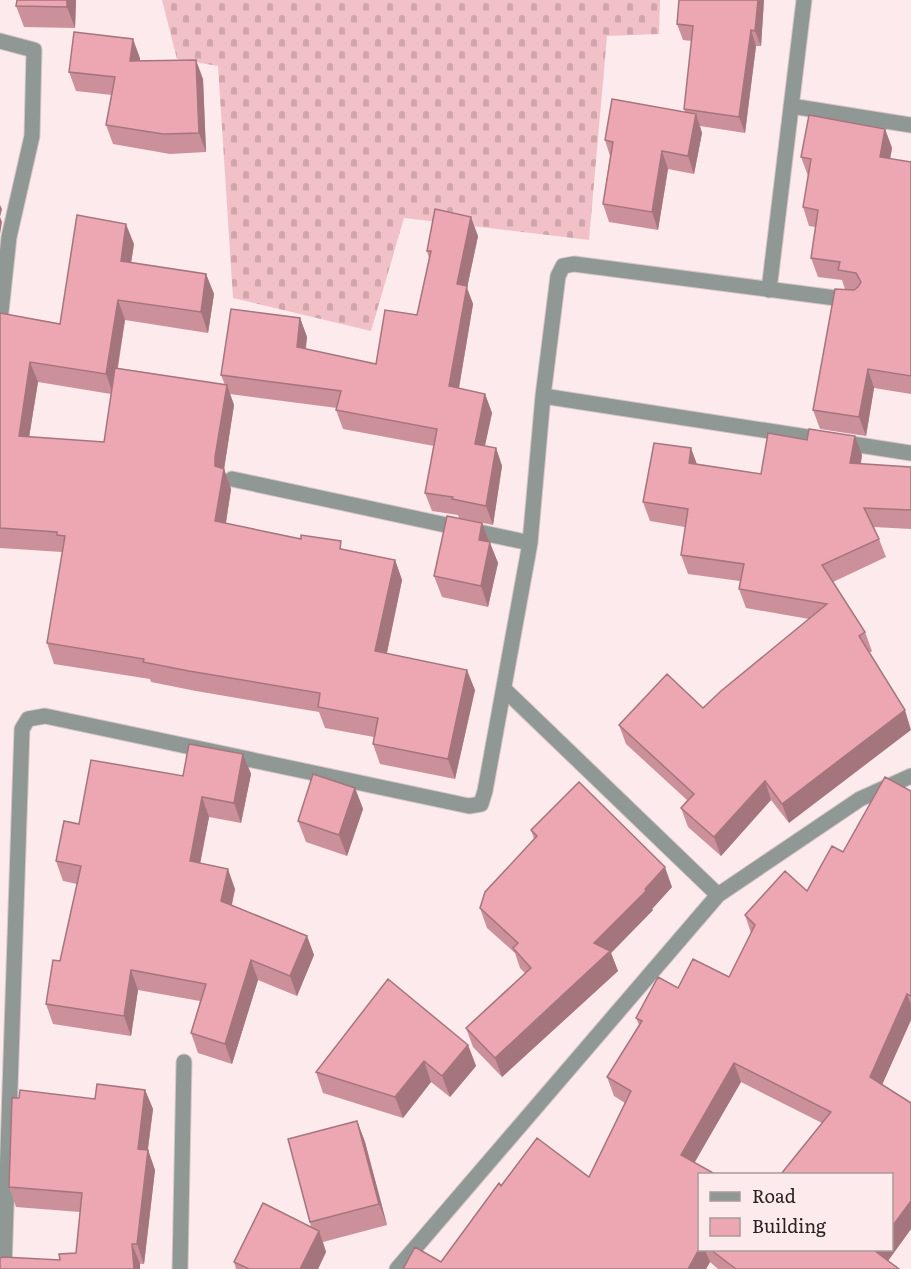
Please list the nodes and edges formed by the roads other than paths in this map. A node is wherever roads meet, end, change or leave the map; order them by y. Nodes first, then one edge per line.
1 (804, 0) edge
2 (0, 41) edge
3 (792, 106) junction
4 (911, 125) edge
5 (769, 290) junction
6 (858, 300) edge
7 (0, 321) edge
8 (543, 396) junction
9 (911, 453) edge
10 (232, 479) dead end
11 (530, 543) junction
12 (504, 689) junction
13 (911, 776) edge
14 (718, 895) junction
15 (184, 1062) dead end
16 (4, 1269) edge
17 (180, 1269) edge
18 (397, 1269) edge

1 - 3 street
2 - 7 street
3 - 4 street
3 - 5 street
5 - 6 street
5 - 8 street
8 - 9 street
8 - 11 street
10 - 11 street
11 - 12 street
12 - 14 street
12 - 16 street
13 - 14 street
14 - 18 street
15 - 17 street

